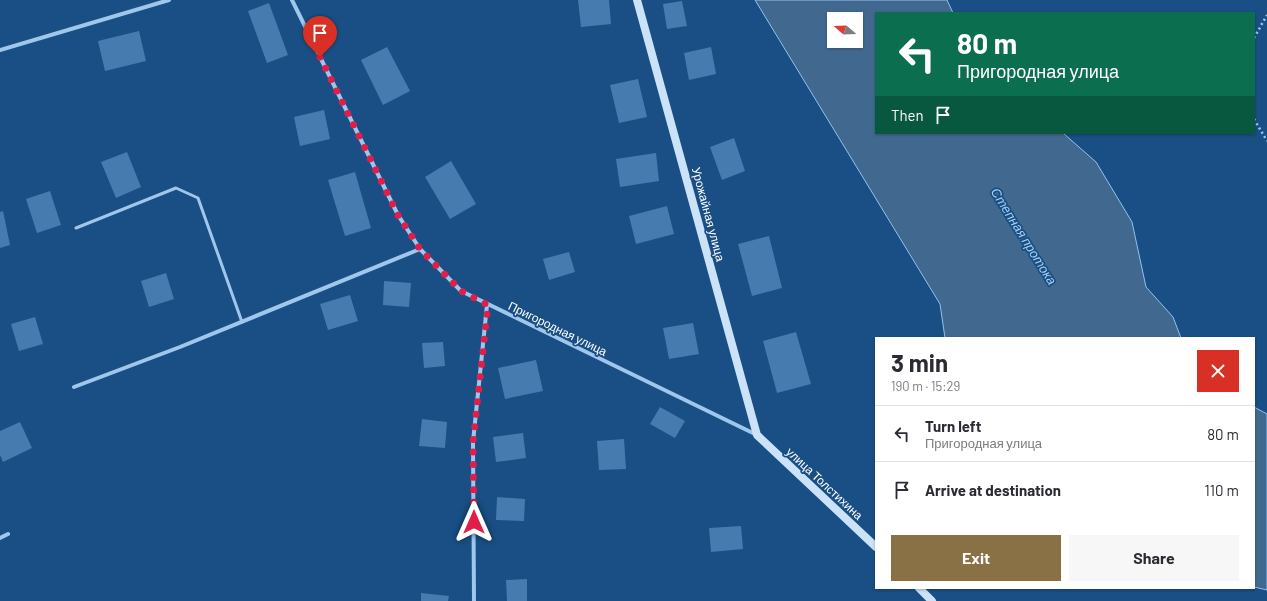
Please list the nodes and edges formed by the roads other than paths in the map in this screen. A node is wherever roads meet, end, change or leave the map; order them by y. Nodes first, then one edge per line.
1 (169, 0) edge
2 (292, 0) edge
3 (637, 0) edge
4 (0, 50) edge
5 (76, 228) dead end
6 (420, 249) junction
7 (488, 305) junction
8 (242, 322) junction
9 (74, 387) dead end
10 (757, 435) junction
11 (8, 534) dead end
12 (0, 538) edge
13 (875, 546) edge
14 (920, 589) edge
15 (474, 601) edge
16 (932, 601) edge

1 - 4 street
2 - 6 street, Пригородная улица
3 - 10 street, Урожайная улица
5 - 8 lane
6 - 7 street, Пригородная улица
6 - 8 street
7 - 10 street, Пригородная улица
7 - 15 street
8 - 9 street
10 - 13 street, улица Толстихина
11 - 12 street
14 - 16 street

